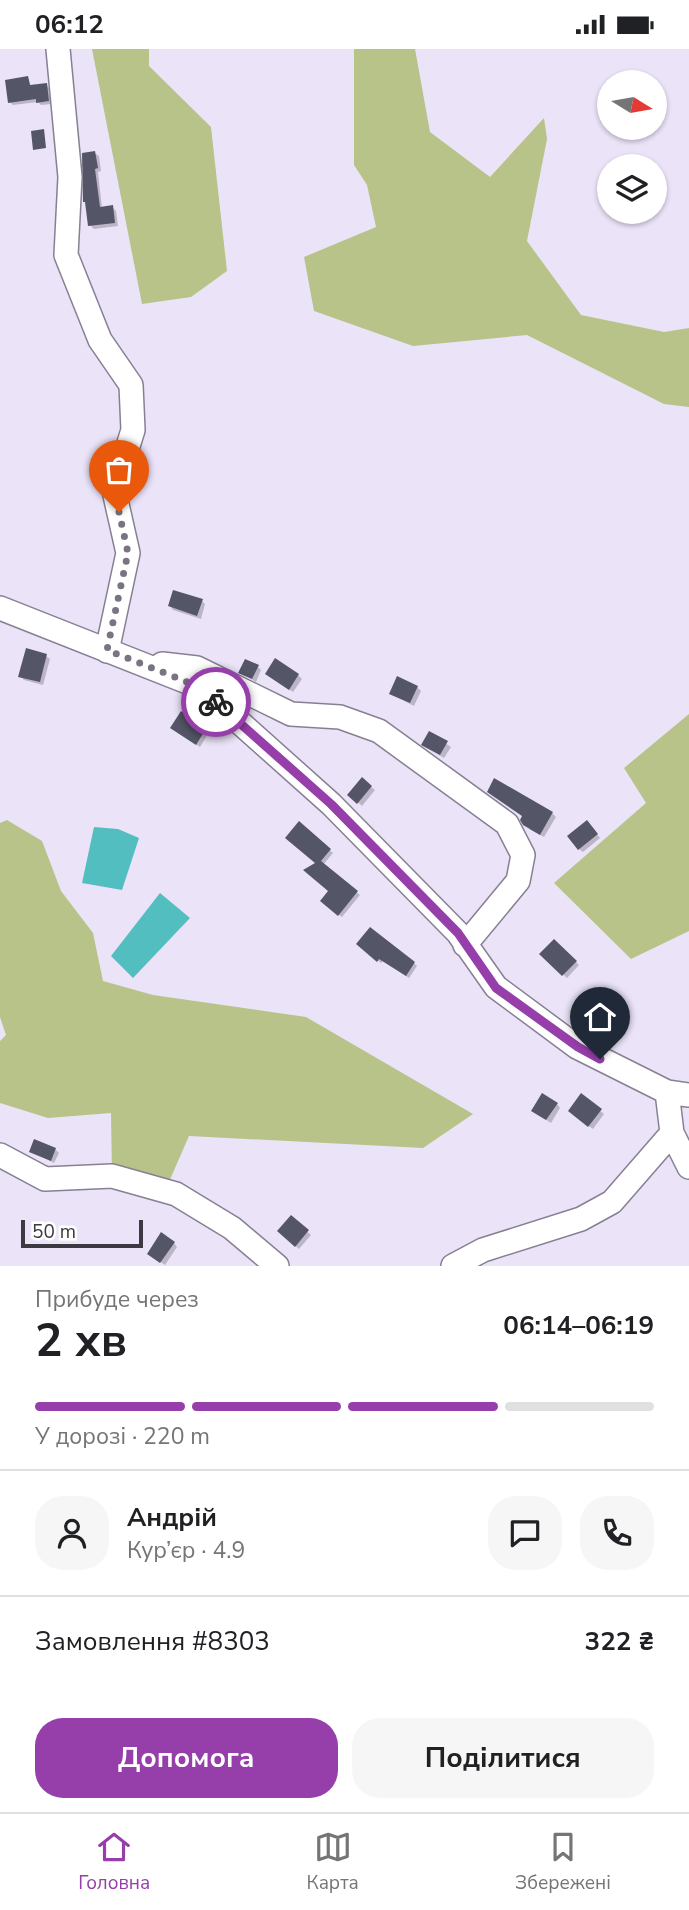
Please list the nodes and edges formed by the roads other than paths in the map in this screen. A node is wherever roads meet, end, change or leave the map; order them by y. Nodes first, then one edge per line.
1 (58, 49) edge
2 (0, 608) edge
3 (107, 650) junction
4 (131, 660) junction
5 (465, 945) junction
6 (678, 1094) edge
7 (672, 1133) junction
8 (0, 1155) edge
9 (689, 1167) edge
10 (277, 1266) edge
11 (453, 1266) edge

1 - 3 street
2 - 3 street
3 - 4 street
4 - 5 street
4 - 5 street
5 - 6 street
6 - 7 street
7 - 9 street
7 - 11 street
8 - 10 street

